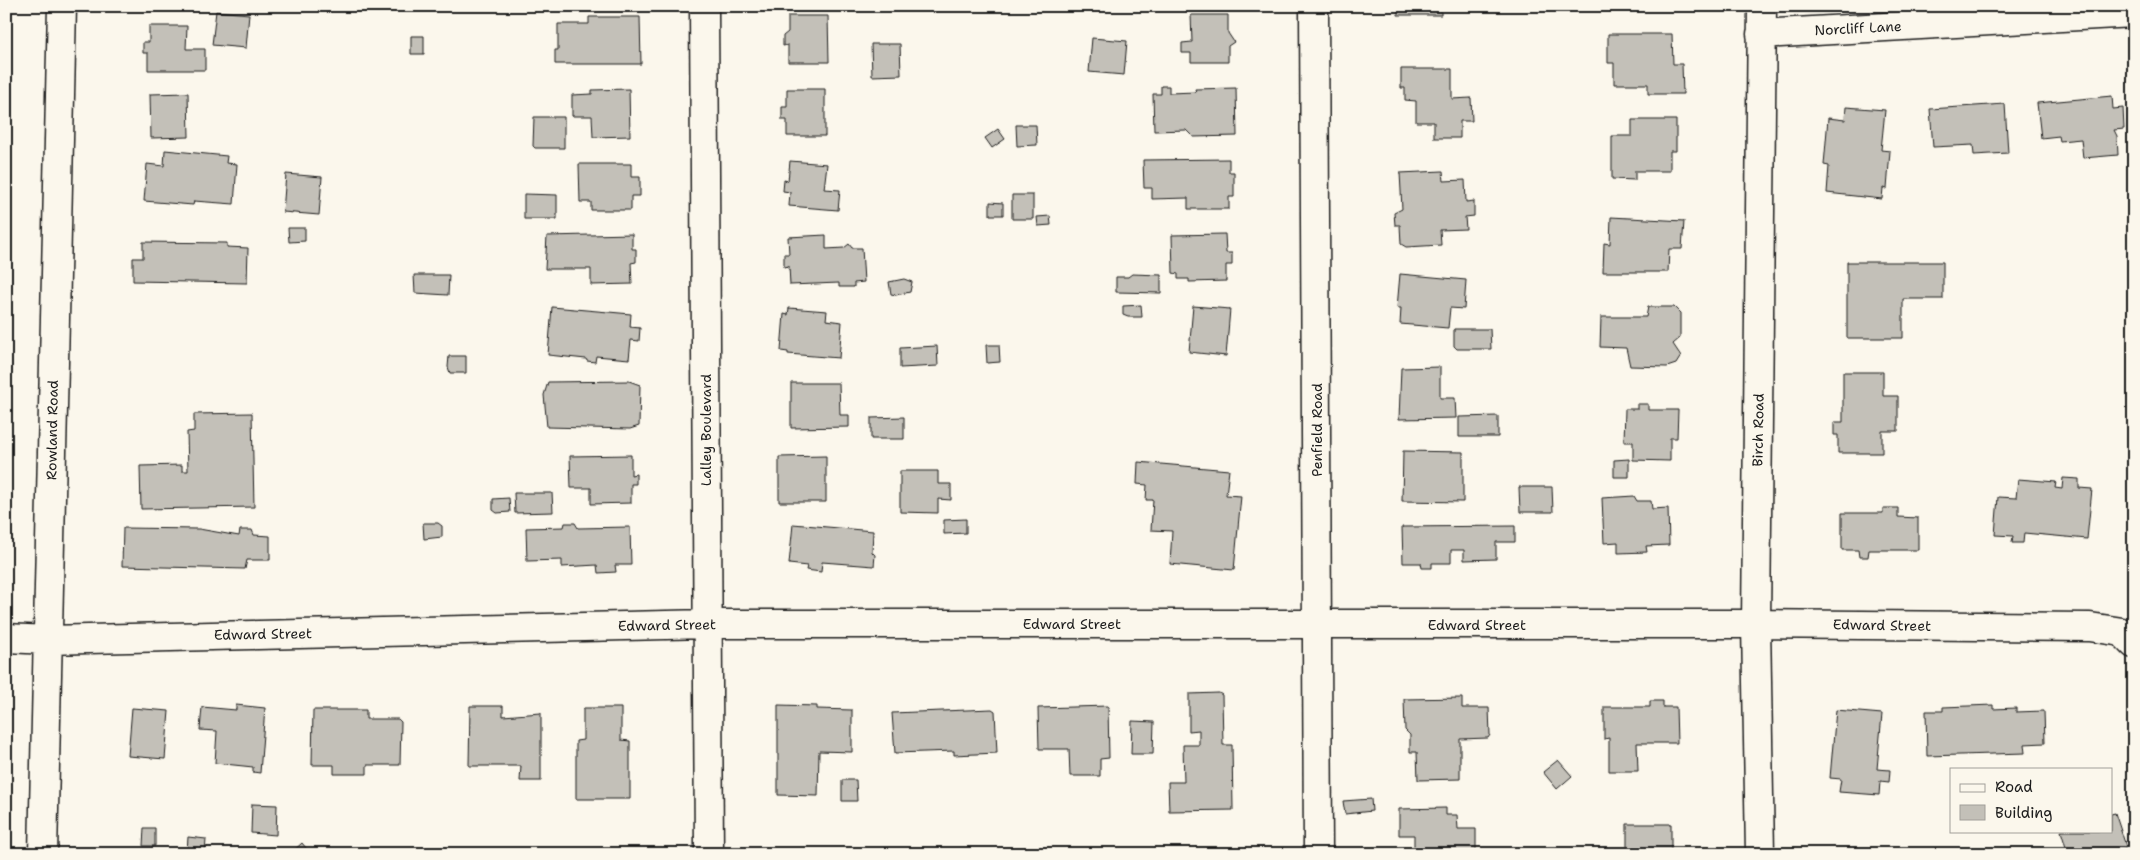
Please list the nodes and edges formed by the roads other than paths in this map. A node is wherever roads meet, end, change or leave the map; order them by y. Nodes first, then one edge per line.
1 (62, 6) edge
2 (704, 6) edge
3 (1314, 6) edge
4 (1762, 6) edge
5 (2134, 12) edge
6 (1761, 34) junction
7 (707, 624) junction
8 (1756, 624) junction
9 (1318, 625) junction
10 (6, 638) edge
11 (48, 640) junction
12 (2134, 644) edge
13 (43, 854) edge
14 (709, 854) edge
15 (1318, 854) edge
16 (1760, 854) edge

1 - 11 street, Rowland Road
2 - 7 street, Lalley Boulevard
3 - 9 street, Penfield Road
4 - 6 street, Birch Road
5 - 6 street, Norcliff Lane
6 - 8 street, Birch Road
7 - 9 street, Edward Street
7 - 11 street, Edward Street
7 - 14 street, Lalley Boulevard
8 - 9 street, Edward Street
8 - 12 street, Edward Street
8 - 16 street, Birch Road
9 - 15 street, Penfield Road
10 - 11 street, Edward Street
11 - 13 street, Rowland Road

